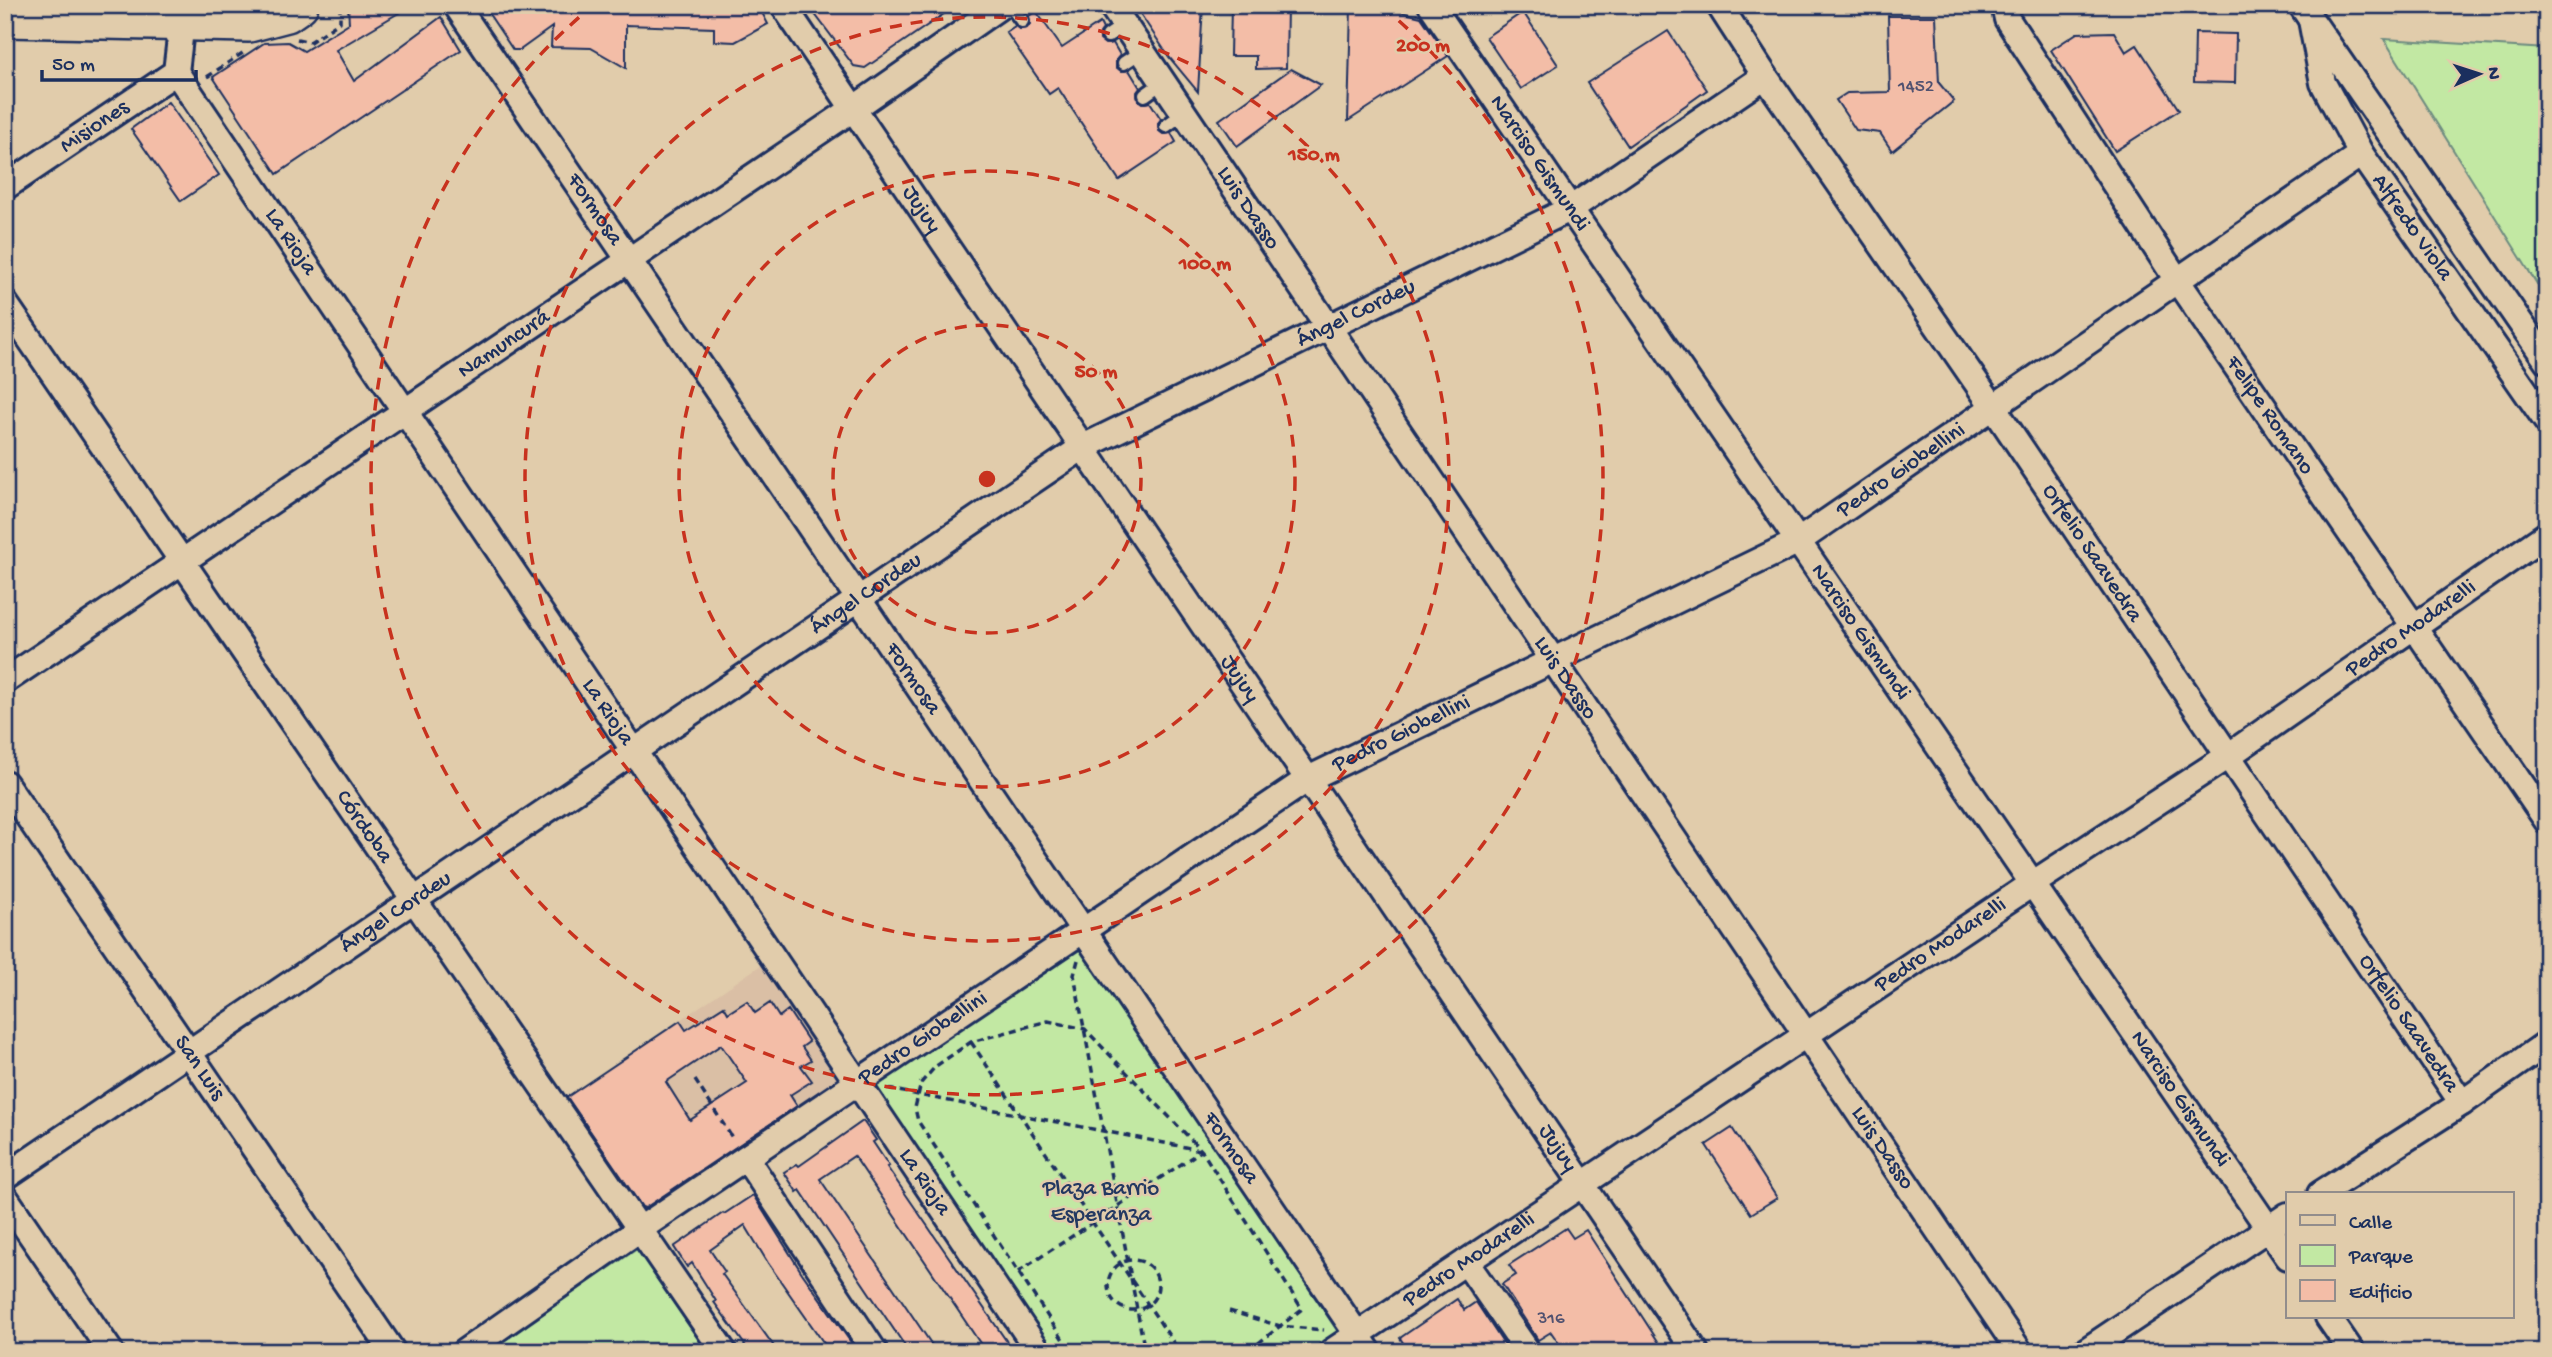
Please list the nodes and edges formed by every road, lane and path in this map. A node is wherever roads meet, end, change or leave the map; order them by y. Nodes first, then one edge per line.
1 (300, 5) edge
2 (456, 5) edge
3 (783, 5) edge
4 (1002, 5) edge
5 (1010, 5) edge
6 (1431, 5) edge
7 (1719, 5) edge
8 (2004, 5) edge
9 (2306, 13) edge
10 (5, 19) edge
11 (182, 21) junction
12 (1021, 21) dead end
13 (1114, 22) edge
14 (176, 72) junction
15 (1765, 76) junction
16 (853, 109) junction
17 (2361, 154) junction
18 (5, 187) edge
19 (1570, 209) junction
20 (629, 260) junction
21 (2177, 280) junction
22 (5, 303) edge
23 (1328, 327) junction
24 (2547, 361) edge
25 (1994, 408) junction
26 (405, 412) junction
27 (2547, 422) edge
28 (1083, 447) junction
29 (2547, 534) edge
30 (1797, 541) junction
31 (182, 561) junction
32 (858, 599) junction
33 (2413, 625) junction
34 (1553, 660) junction
35 (5, 681) edge
36 (634, 751) junction
37 (2228, 756) junction
38 (1308, 779) junction
39 (5, 783) edge
40 (2547, 821) edge
41 (2032, 884) junction
42 (414, 900) junction
43 (1083, 930) junction
44 (1085, 1029) junction
45 (1806, 1035) junction
46 (971, 1042) junction
47 (2547, 1043) edge
48 (189, 1052) junction
49 (695, 1080) dead end
50 (858, 1083) junction
51 (916, 1094) junction
52 (2462, 1103) junction
53 (1020, 1115) junction
54 (1104, 1131) junction
55 (1202, 1151) junction
56 (746, 1158) junction
57 (5, 1177) edge
58 (1583, 1184) junction
59 (2323, 1192) edge
60 (5, 1197) edge
61 (1118, 1206) junction
62 (2278, 1222) edge
63 (1093, 1223) junction
64 (640, 1230) junction
65 (2286, 1250) edge
66 (1128, 1260) junction
67 (1466, 1262) junction
68 (1120, 1263) junction
69 (1018, 1272) junction
70 (1132, 1280) junction
71 (995, 1286) junction
72 (1148, 1304) junction
73 (1137, 1309) junction
74 (1229, 1311) dead end
75 (2329, 1318) edge
76 (1280, 1326) junction
77 (1363, 1343) edge
78 (111, 1352) edge
79 (393, 1352) edge
80 (464, 1352) edge
81 (724, 1352) edge
82 (875, 1352) edge
83 (1039, 1352) edge
84 (1082, 1352) edge
85 (1145, 1352) edge
86 (1180, 1352) edge
87 (1247, 1352) edge
88 (1331, 1352) edge
89 (1528, 1352) edge
90 (1696, 1352) edge
91 (2020, 1352) edge
92 (2084, 1352) edge
93 (2352, 1352) edge

1 - 11 street
2 - 20 street, Formosa
3 - 16 street, Jujuy
4 - 16 street, Namuncurá
5 - 12 lane
6 - 19 street, Narciso Gismundi
7 - 15 street, Orfelio Saavedra
8 - 21 street, Felipe Romano
9 - 17 street, Alfredo Viola
9 - 24 street, Alfredo Viola
10 - 11 street
11 - 14 street
13 - 23 street, Luis Dasso
14 - 18 street, Misiones
14 - 26 street, La Rioja
15 - 19 street, Ángel Cordeu
15 - 25 street, Orfelio Saavedra
16 - 20 street, Namuncurá
16 - 28 street, Jujuy
17 - 21 street, Pedro Giobellini
17 - 27 street, Alfredo Viola
19 - 23 street, Ángel Cordeu
19 - 30 street, Narciso Gismundi
20 - 26 street, Namuncurá
20 - 32 street, Formosa
21 - 25 street, Pedro Giobellini
21 - 33 street, Felipe Romano
22 - 31 street, Córdoba
23 - 28 street, Ángel Cordeu
23 - 34 street, Luis Dasso
25 - 30 street, Pedro Giobellini
25 - 37 street, Orfelio Saavedra
26 - 31 street, Namuncurá
26 - 36 street, La Rioja
28 - 32 street, Ángel Cordeu
28 - 38 street, Jujuy
29 - 33 street, Pedro Modarelli
30 - 34 street, Pedro Giobellini
30 - 41 street, Narciso Gismundi
31 - 35 street, Namuncurá
31 - 42 street, Córdoba
32 - 36 street, Ángel Cordeu
32 - 43 street, Formosa
33 - 37 street, Pedro Modarelli
33 - 40 street, Felipe Romano
34 - 38 street, Pedro Giobellini
34 - 45 street, Luis Dasso
36 - 42 street, Ángel Cordeu
36 - 50 street, La Rioja
37 - 41 street, Pedro Modarelli
37 - 52 street, Orfelio Saavedra
38 - 43 street, Pedro Giobellini
38 - 58 street, Jujuy
39 - 48 street, San Luis
41 - 45 street, Pedro Modarelli
41 - 62 street, Narciso Gismundi
42 - 48 street, Ángel Cordeu
42 - 64 street, Córdoba
43 - 44 path
43 - 50 street, Pedro Giobellini
43 - 77 street, Formosa
44 - 46 path
44 - 54 path
44 - 55 path
45 - 58 street, Pedro Modarelli
45 - 91 street, Luis Dasso
46 - 51 path
46 - 53 path
47 - 52 street
48 - 57 street, Ángel Cordeu
48 - 79 street, San Luis
49 - 56 path
50 - 51 path
50 - 56 street, Pedro Giobellini
50 - 71 street, La Rioja
51 - 53 path
51 - 69 path
52 - 59 street
53 - 54 path
53 - 63 path
54 - 55 path
54 - 61 path
55 - 61 path
55 - 76 path
56 - 64 street, Pedro Giobellini
56 - 82 street
58 - 67 street, Pedro Modarelli
58 - 90 street, Jujuy
60 - 78 street
61 - 63 path
61 - 66 path
62 - 65 street, Narciso Gismundi
62 - 92 street
63 - 68 path
63 - 69 path
64 - 80 street, Pedro Giobellini
64 - 81 street, Córdoba
66 - 68 path
66 - 70 path
66 - 72 path
67 - 77 street, Pedro Modarelli
67 - 89 street
68 - 70 path
68 - 73 path
69 - 71 path
69 - 84 path
70 - 72 path
70 - 73 path
71 - 83 street, La Rioja
72 - 73 path
72 - 86 path
73 - 85 path
74 - 76 path
75 - 93 street
76 - 77 path
76 - 87 path
77 - 88 street, Pedro Modarelli

